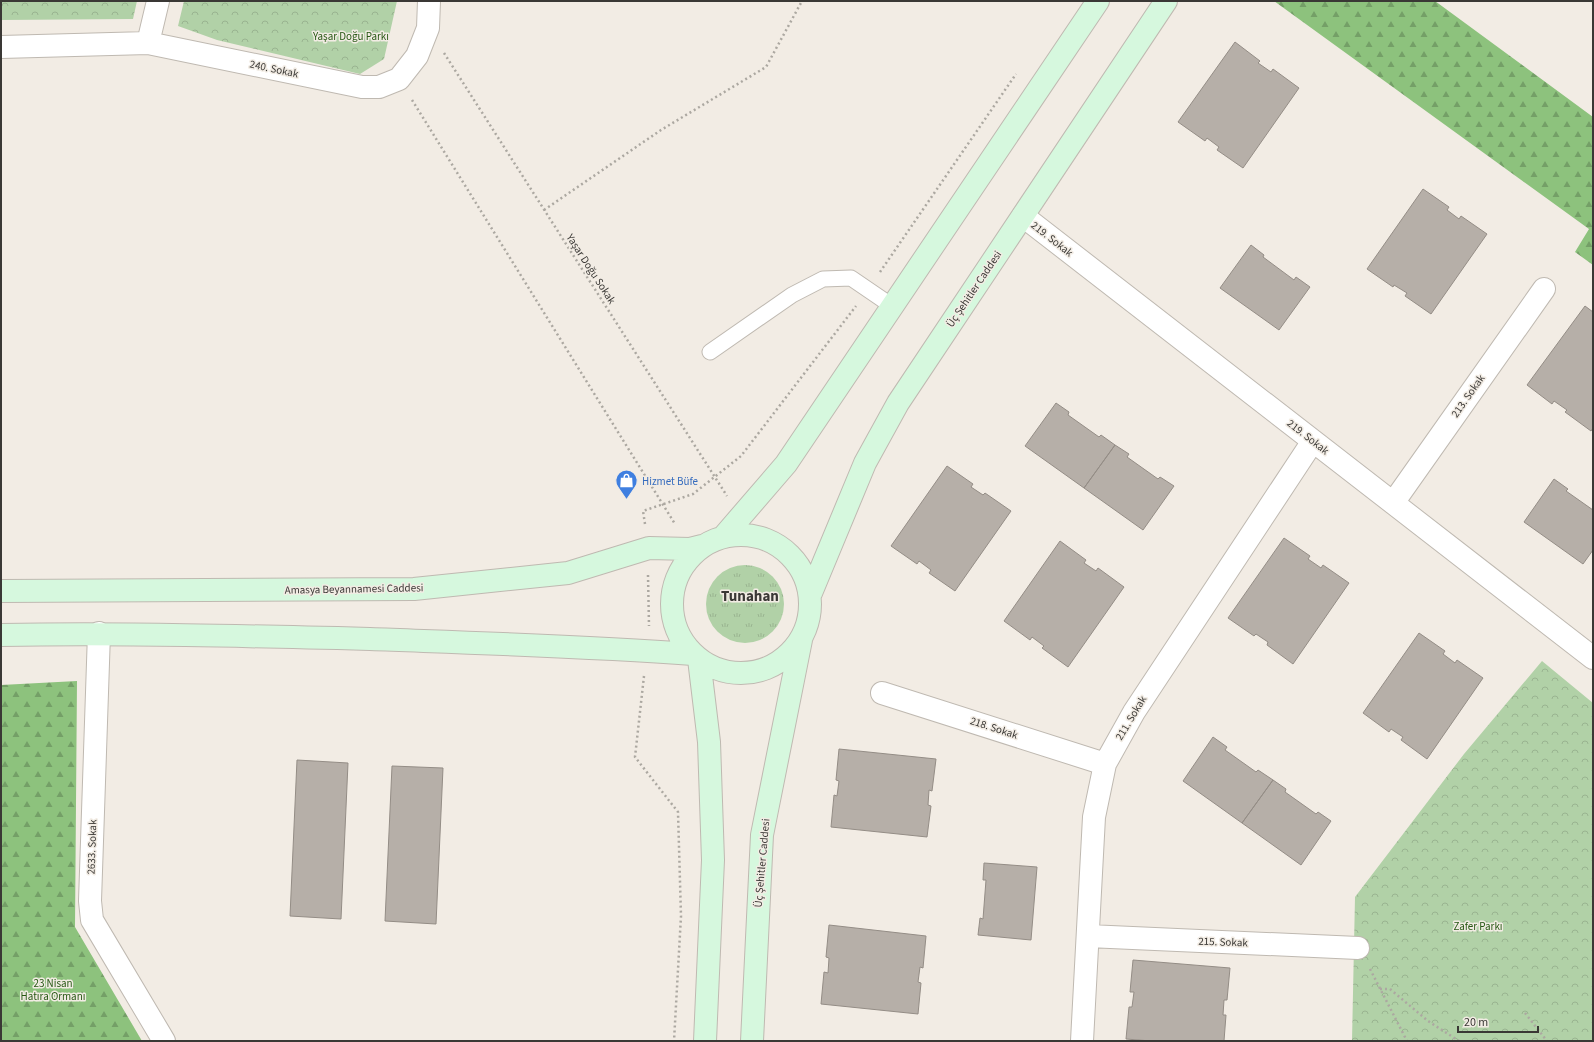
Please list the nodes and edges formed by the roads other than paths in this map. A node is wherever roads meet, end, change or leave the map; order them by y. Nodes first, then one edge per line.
1 (158, 1) edge
2 (429, 1) edge
3 (1098, 1) edge
4 (1166, 1) edge
5 (148, 43) junction
6 (1, 47) edge
7 (1023, 216) junction
8 (1544, 289) dead end
9 (892, 306) junction
10 (710, 352) dead end
11 (1313, 441) junction
12 (1393, 503) junction
13 (724, 536) junction
14 (696, 547) junction
15 (1, 591) edge
16 (811, 593) junction
17 (99, 633) junction
18 (1, 636) edge
19 (801, 640) junction
20 (696, 657) junction
21 (1593, 658) edge
22 (882, 693) dead end
23 (1105, 764) junction
24 (1088, 936) junction
25 (1358, 948) road end
26 (164, 1041) edge
27 (705, 1041) edge
28 (752, 1041) edge
29 (1082, 1041) edge

1 - 5 street
2 - 5 street, 240. Sokak
3 - 9 main road
4 - 7 main road, Üç Şehitler Caddesi
5 - 6 street, 240. Sokak
7 - 11 street, 219. Sokak
7 - 16 main road, Üç Şehitler Caddesi
8 - 12 street, 213. Sokak
9 - 10 lane
9 - 13 main road
11 - 12 street, 219. Sokak
11 - 23 street, 211. Sokak
12 - 21 street, 219. Sokak
13 - 14 main road
13 - 16 main road
14 - 15 main road, Amasya Beyannamesi Caddesi
14 - 20 main road
16 - 19 main road
17 - 18 main road
17 - 20 main road
17 - 26 street, 2633. Sokak
19 - 20 main road
19 - 28 main road, Üç Şehitler Caddesi
20 - 27 main road
22 - 23 street, 218. Sokak
23 - 24 street, 211. Sokak
24 - 25 street, 215. Sokak
24 - 29 street, 211. Sokak

